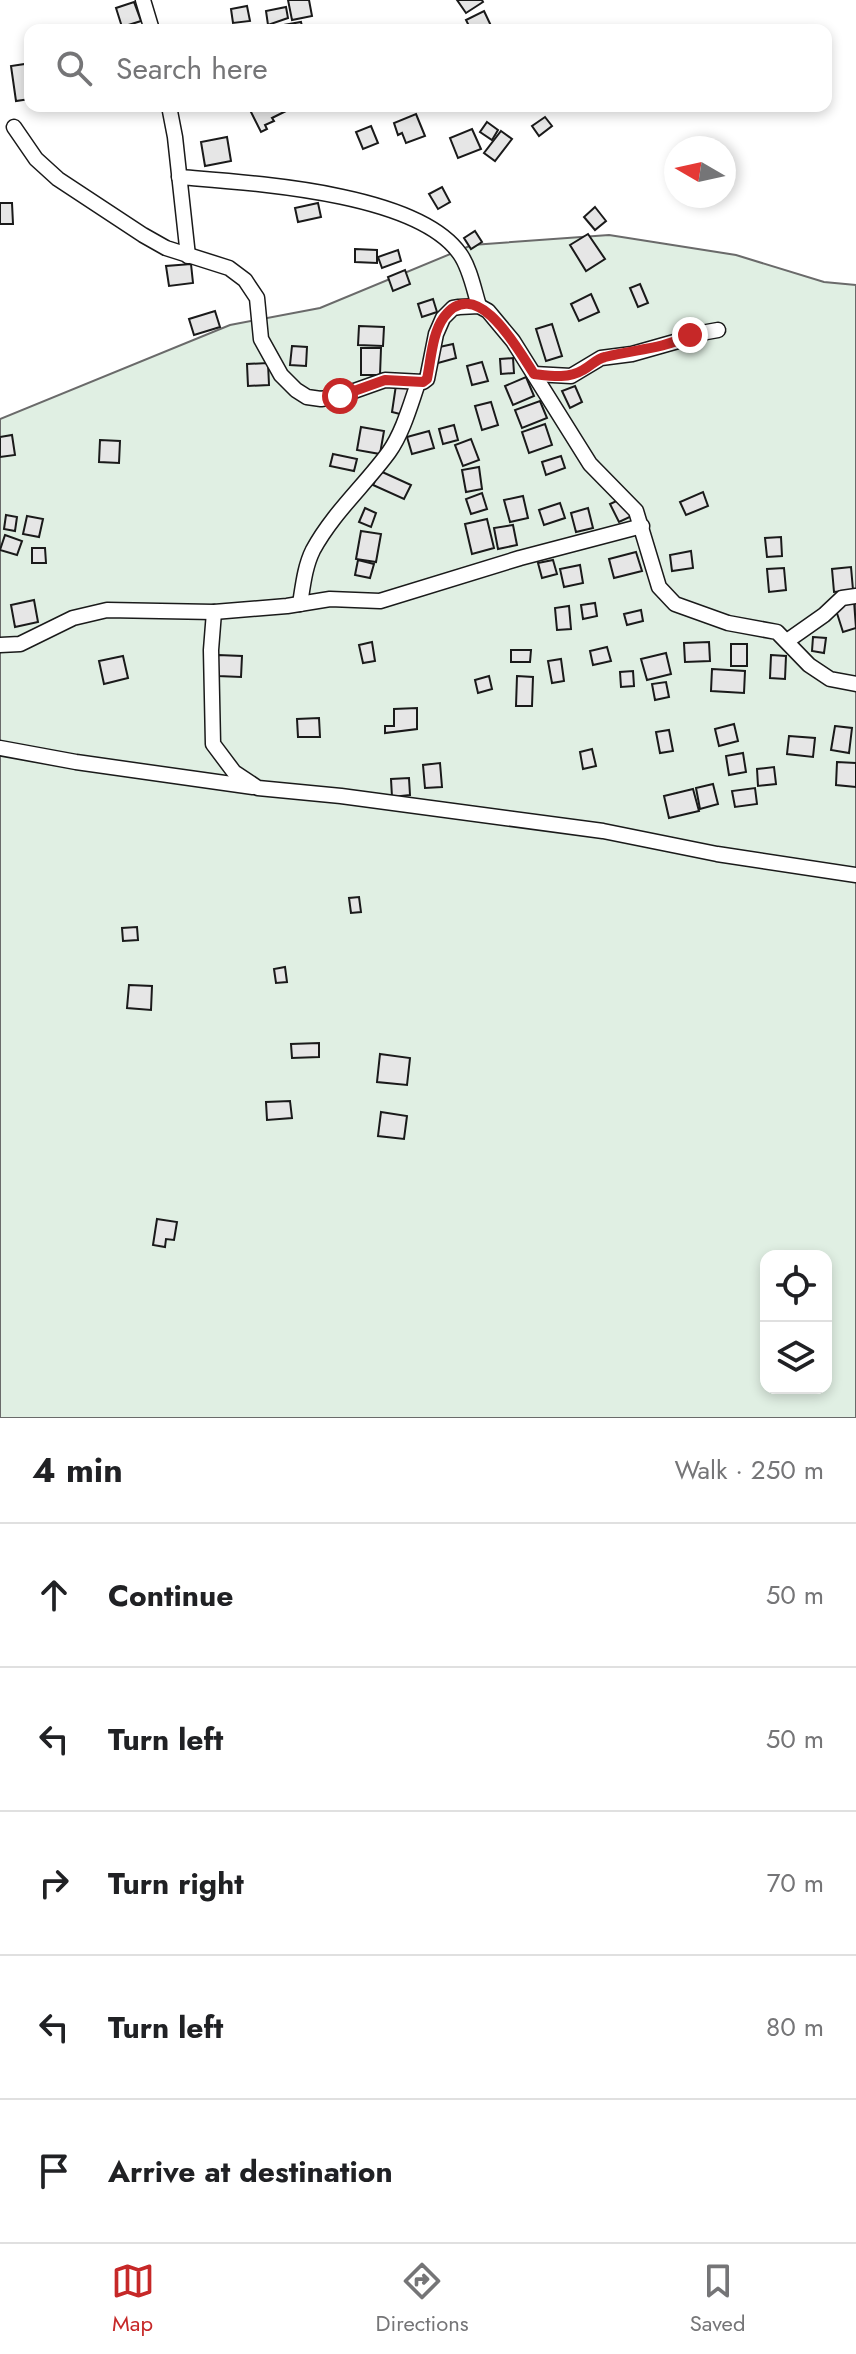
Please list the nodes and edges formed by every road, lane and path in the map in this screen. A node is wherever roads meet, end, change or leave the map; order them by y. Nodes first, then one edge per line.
1 (143, 0) edge
2 (150, 24) edge
3 (170, 112) edge
4 (14, 127) dead end
5 (179, 177) junction
6 (188, 256) junction
7 (479, 306) junction
8 (718, 330) dead end
9 (534, 374) junction
10 (418, 383) junction
11 (642, 526) junction
12 (856, 596) edge
13 (300, 604) junction
14 (214, 612) junction
15 (787, 641) junction
16 (0, 645) edge
17 (856, 684) edge
18 (0, 748) edge
19 (258, 788) junction
20 (856, 875) edge

1 - 2 street
3 - 5 street
4 - 6 street
5 - 6 street
5 - 7 street
6 - 10 street
7 - 9 street
7 - 10 street
8 - 9 street
9 - 11 street
10 - 13 street
11 - 13 street
11 - 15 street
12 - 15 street
13 - 14 street
14 - 16 street
14 - 19 street
15 - 17 street
18 - 19 street
19 - 20 street

